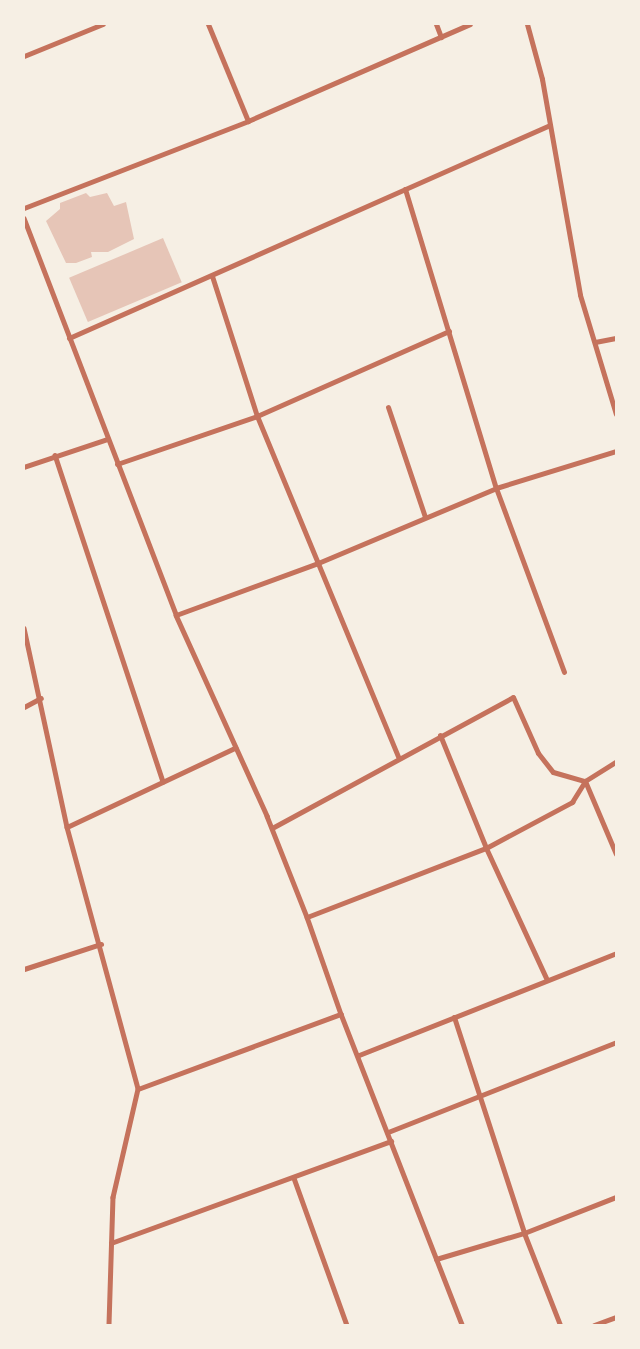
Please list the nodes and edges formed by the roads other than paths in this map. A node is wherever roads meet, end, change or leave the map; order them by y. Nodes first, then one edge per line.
1 (103, 24) edge
2 (208, 24) edge
3 (436, 24) edge
4 (470, 24) edge
5 (527, 24) edge
6 (441, 37) junction
7 (24, 56) edge
8 (248, 121) junction
9 (550, 124) junction
10 (405, 189) junction
11 (24, 208) edge
12 (24, 218) edge
13 (212, 276) junction
14 (449, 331) junction
15 (69, 338) junction
16 (616, 338) edge
17 (595, 342) junction
18 (388, 407) dead end
19 (616, 414) edge
20 (256, 416) junction
21 (107, 439) junction
22 (616, 451) edge
23 (55, 456) junction
24 (117, 464) junction
25 (24, 467) edge
26 (496, 488) junction
27 (425, 517) junction
28 (318, 563) junction
29 (176, 615) junction
30 (24, 628) edge
31 (564, 672) dead end
32 (41, 698) junction
33 (24, 707) edge
34 (440, 735) junction
35 (235, 748) junction
36 (398, 757) junction
37 (616, 762) edge
38 (585, 781) junction
39 (163, 782) junction
40 (67, 827) junction
41 (272, 828) junction
42 (486, 848) junction
43 (616, 854) edge
44 (307, 917) junction
45 (101, 944) junction
46 (616, 953) edge
47 (24, 969) edge
48 (547, 980) junction
49 (341, 1014) junction
50 (454, 1017) junction
51 (616, 1042) edge
52 (359, 1055) junction
53 (138, 1089) junction
54 (478, 1096) junction
55 (388, 1132) junction
56 (391, 1141) junction
57 (294, 1178) junction
58 (616, 1197) edge
59 (524, 1233) junction
60 (111, 1243) junction
61 (436, 1258) junction
62 (616, 1317) edge
63 (109, 1325) edge
64 (347, 1325) edge
65 (462, 1325) edge
66 (560, 1325) edge
67 (594, 1325) edge

1 - 7 street
2 - 8 street
3 - 6 street
4 - 6 street
5 - 9 street
6 - 8 street
8 - 11 street
9 - 10 street
9 - 17 street
10 - 13 street
10 - 14 street
12 - 15 street
13 - 15 street
13 - 20 street
14 - 20 street
14 - 26 street
15 - 21 street
16 - 17 street
17 - 19 street
18 - 27 street
20 - 24 street
20 - 28 street
21 - 23 street
21 - 24 street
22 - 26 street
23 - 25 street
23 - 39 street
24 - 29 street
26 - 27 street
26 - 31 street
27 - 28 street
28 - 29 street
28 - 36 street
29 - 35 street
30 - 32 street
32 - 33 street
32 - 40 street
34 - 36 street
34 - 38 street
34 - 42 street
35 - 39 street
35 - 41 street
36 - 41 street
37 - 38 street
38 - 42 street
38 - 43 street
39 - 40 street
40 - 45 street
41 - 44 street
42 - 44 street
42 - 48 street
44 - 49 street
45 - 47 street
45 - 53 street
46 - 48 street
48 - 50 street
49 - 52 street
49 - 53 street
50 - 52 street
50 - 54 street
51 - 54 street
52 - 55 street
53 - 60 street
54 - 55 street
54 - 59 street
55 - 56 street
56 - 57 street
56 - 61 street
57 - 60 street
57 - 64 street
58 - 59 street
59 - 61 street
59 - 66 street
60 - 63 street
61 - 65 street
62 - 67 street

